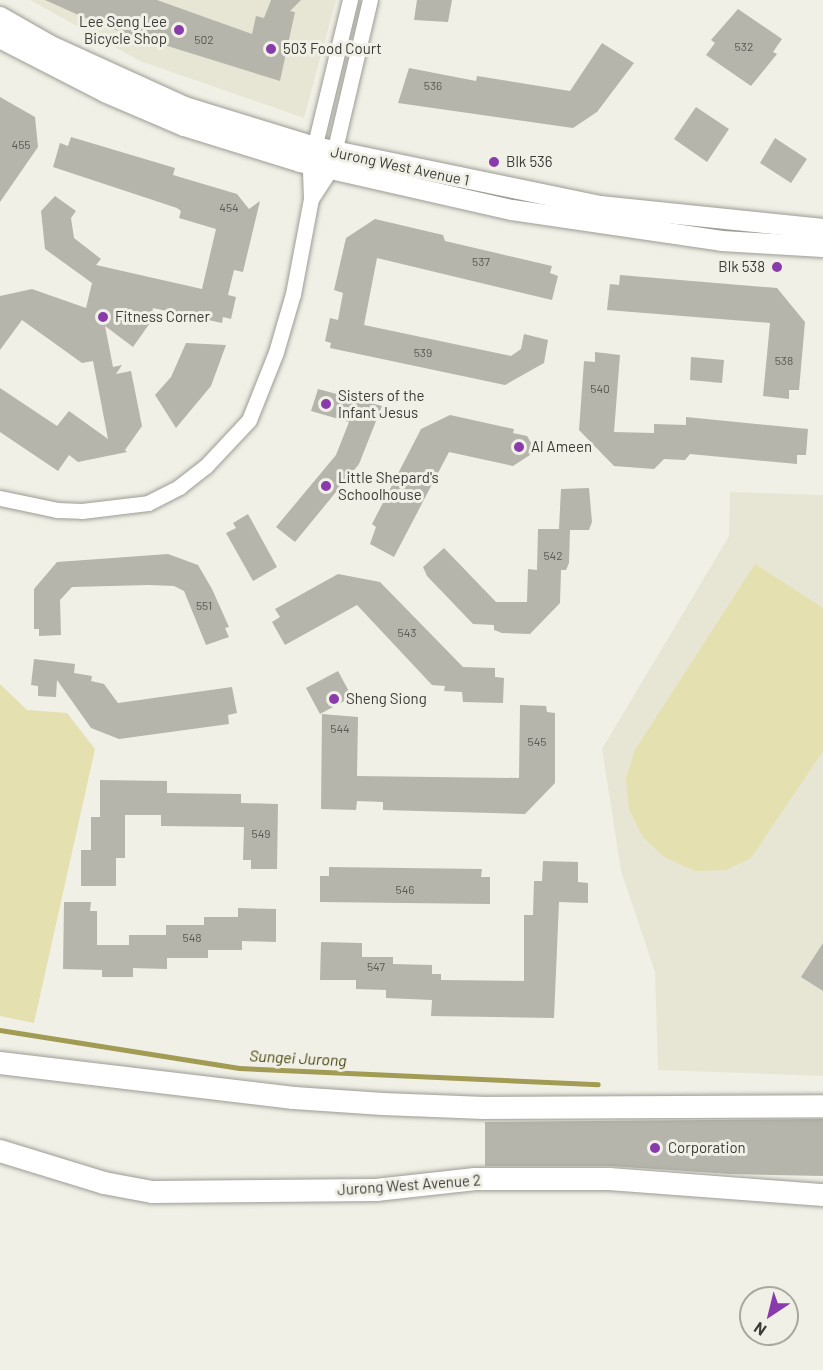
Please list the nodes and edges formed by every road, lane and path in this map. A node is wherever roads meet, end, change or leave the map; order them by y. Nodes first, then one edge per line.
1 (350, 0) edge
2 (370, 0) edge
3 (0, 17) edge
4 (0, 38) edge
5 (312, 156) junction
6 (333, 161) junction
7 (310, 199) junction
8 (823, 229) edge
9 (823, 247) edge
10 (0, 498) edge
11 (0, 1063) edge
12 (823, 1106) edge
13 (0, 1150) edge
14 (823, 1195) edge

1 - 5 street
2 - 6 street
3 - 5 street, Jurong West Avenue 1
4 - 5 street, Jurong West Avenue 1
5 - 6 street, Jurong West Avenue 1
5 - 7 street
6 - 7 street
6 - 8 street, Jurong West Avenue 1
6 - 9 street, Jurong West Avenue 1
7 - 10 street
11 - 12 main road
13 - 14 main road, Jurong West Avenue 2

